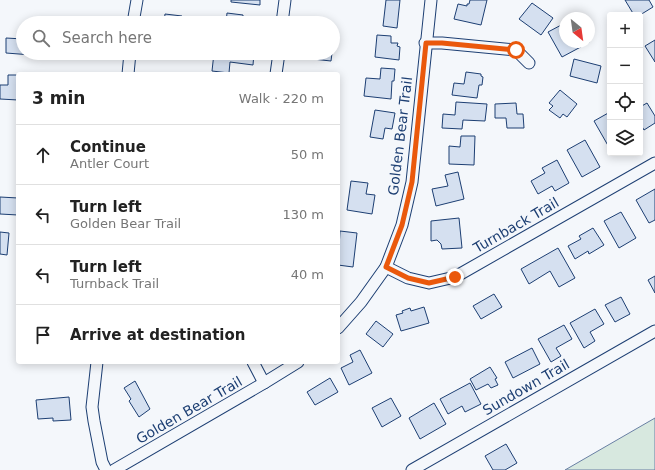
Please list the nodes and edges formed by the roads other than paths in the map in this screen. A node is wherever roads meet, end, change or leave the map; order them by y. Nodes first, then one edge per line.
1 (137, 0) edge
2 (285, 0) edge
3 (431, 0) edge
4 (134, 16) edge
5 (283, 16) edge
6 (426, 43) junction
7 (129, 60) edge
8 (278, 60) edge
9 (529, 63) dead end
10 (128, 72) edge
11 (276, 72) edge
12 (655, 163) edge
13 (386, 267) junction
14 (340, 326) edge
15 (655, 331) edge
16 (97, 364) edge
17 (254, 364) edge
18 (295, 364) edge
19 (264, 383) junction
20 (106, 470) edge
21 (114, 470) edge
22 (412, 470) edge

1 - 4 street
2 - 5 street
3 - 6 street, Golden Bear Trail
6 - 9 street
6 - 13 street, Golden Bear Trail
7 - 10 street
8 - 11 street
12 - 13 street, Turnback Trail
13 - 14 street, Golden Bear Trail
15 - 22 street, Sundown Trail
16 - 20 street
17 - 19 street
18 - 19 street, Golden Bear Trail
19 - 21 street, Golden Bear Trail

